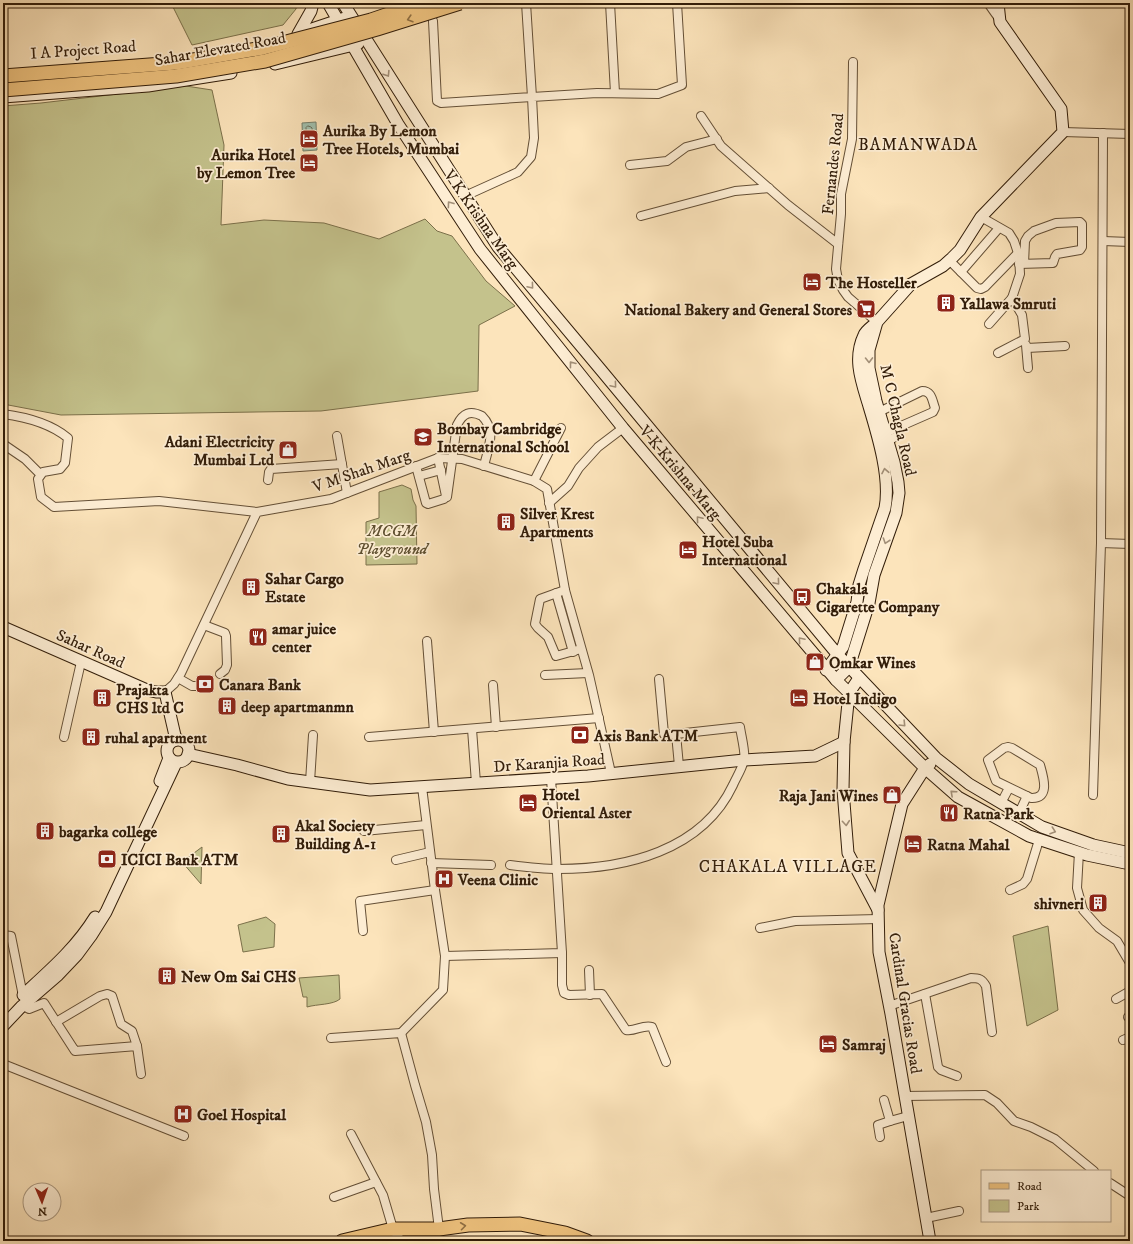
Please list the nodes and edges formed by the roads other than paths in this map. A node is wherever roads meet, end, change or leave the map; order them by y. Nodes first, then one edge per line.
1 (313, 3) edge
2 (328, 3) edge
3 (343, 3) edge
4 (421, 3) edge
5 (460, 3) edge
6 (526, 3) edge
7 (610, 3) edge
8 (677, 3) edge
9 (988, 3) edge
10 (998, 3) edge
11 (352, 16) junction
12 (338, 20) junction
13 (433, 21) dead end
14 (1000, 22) junction
15 (298, 34) junction
16 (366, 41) junction
17 (352, 46) junction
18 (325, 52) junction
19 (853, 62) dead end
20 (362, 63) junction
21 (3, 71) edge
22 (3, 76) edge
23 (3, 90) edge
24 (615, 93) junction
25 (3, 97) edge
26 (532, 98) junction
27 (701, 116) dead end
28 (1063, 132) junction
29 (1102, 133) junction
30 (1130, 134) edge
31 (717, 139) junction
32 (630, 164) dead end
33 (769, 188) junction
34 (465, 196) junction
35 (641, 216) dead end
36 (981, 217) junction
37 (999, 228) junction
38 (1102, 241) junction
39 (495, 242) junction
40 (1130, 242) edge
41 (838, 244) junction
42 (482, 251) junction
43 (1018, 253) junction
44 (949, 260) junction
45 (1022, 264) junction
46 (961, 272) junction
47 (1012, 298) junction
48 (877, 322) junction
49 (989, 324) dead end
50 (1025, 339) junction
51 (1065, 346) dead end
52 (1026, 348) junction
53 (998, 353) dead end
54 (1028, 368) dead end
55 (876, 413) junction
56 (3, 414) edge
57 (561, 428) dead end
58 (624, 428) junction
59 (337, 436) dead end
60 (890, 436) junction
61 (3, 444) edge
62 (438, 458) junction
63 (453, 458) junction
64 (342, 464) junction
65 (416, 466) junction
66 (484, 466) junction
67 (441, 470) junction
68 (40, 474) junction
69 (419, 476) junction
70 (268, 480) dead end
71 (534, 481) junction
72 (893, 490) junction
73 (347, 493) junction
74 (446, 497) dead end
75 (549, 503) junction
76 (257, 512) junction
77 (883, 515) junction
78 (894, 518) junction
79 (1100, 543) junction
80 (1130, 544) edge
81 (565, 590) junction
82 (556, 593) junction
83 (569, 623) junction
84 (204, 625) junction
85 (3, 630) edge
86 (427, 641) dead end
87 (577, 650) junction
88 (838, 655) junction
89 (81, 662) junction
90 (849, 667) junction
91 (826, 670) junction
92 (588, 673) junction
93 (220, 674) dead end
94 (545, 675) dead end
95 (178, 678) junction
96 (859, 678) junction
97 (660, 679) dead end
98 (836, 680) junction
99 (493, 685) dead end
100 (196, 686) dead end
101 (165, 692) junction
102 (849, 693) junction
103 (599, 718) junction
104 (496, 727) junction
105 (472, 729) junction
106 (434, 732) junction
107 (676, 734) junction
108 (313, 735) dead end
109 (64, 737) dead end
110 (369, 737) dead end
111 (176, 740) junction
112 (844, 742) junction
113 (188, 754) junction
114 (936, 758) junction
115 (173, 760) junction
116 (744, 760) junction
117 (679, 766) junction
118 (925, 768) junction
119 (612, 773) junction
120 (552, 778) junction
121 (310, 782) junction
122 (476, 783) junction
123 (422, 787) junction
124 (1009, 788) junction
125 (1093, 795) dead end
126 (1027, 796) junction
127 (1001, 803) junction
128 (1018, 814) junction
129 (426, 825) junction
130 (364, 831) dead end
131 (1039, 840) junction
132 (430, 852) junction
133 (1079, 852) junction
134 (1130, 853) edge
135 (396, 860) dead end
136 (431, 863) junction
137 (1130, 864) edge
138 (491, 865) dead end
139 (510, 865) dead end
140 (557, 869) junction
141 (435, 890) junction
142 (1010, 890) dead end
143 (878, 915) junction
144 (760, 928) dead end
145 (363, 931) dead end
146 (3, 936) edge
147 (562, 953) junction
148 (445, 956) junction
149 (1130, 963) edge
150 (589, 970) dead end
151 (1130, 991) edge
152 (925, 994) junction
153 (590, 995) junction
154 (23, 1000) junction
155 (1116, 1000) dead end
156 (889, 1006) junction
157 (3, 1016) edge
158 (56, 1022) junction
159 (3, 1026) edge
160 (992, 1032) dead end
161 (401, 1033) junction
162 (331, 1038) dead end
163 (137, 1046) junction
164 (666, 1062) dead end
165 (3, 1064) edge
166 (141, 1074) dead end
167 (958, 1076) dead end
168 (904, 1096) junction
169 (884, 1100) dead end
170 (908, 1116) junction
171 (890, 1121) junction
172 (351, 1134) dead end
173 (184, 1136) dead end
174 (880, 1137) dead end
175 (1093, 1170) edge
176 (376, 1182) junction
177 (1111, 1184) edge
178 (334, 1196) dead end
179 (1130, 1196) edge
180 (959, 1211) dead end
181 (926, 1218) junction
182 (393, 1229) junction
183 (439, 1229) junction
184 (342, 1241) edge
185 (399, 1241) edge
186 (587, 1241) edge
187 (930, 1241) edge

1 - 15 main road
2 - 12 main road, V K Krishna Marg
3 - 11 main road, V K Krishna Marg
4 - 22 main road, Sahar Elevated Road, bridge
5 -> 23 main road, Sahar Elevated Road, bridge
6 - 26 street
7 - 24 street
8 - 24 street
9 - 14 street
10 - 14 main road
11 - 12 main road, I A Project Road
11 - 16 main road, V K Krishna Marg
12 - 15 main road, I A Project Road
12 - 17 main road, V K Krishna Marg
13 - 26 street
14 - 28 main road
15 - 21 main road, I A Project Road
16 - 17 main road
16 -> 34 main road, V K Krishna Marg
17 - 18 main road
17 - 20 main road, V K Krishna Marg
18 - 20 main road
18 - 25 main road
19 - 41 street, Fernandes Road
42 -> 20 main road, V K Krishna Marg
24 - 26 street
26 - 34 street
27 - 31 street
28 - 29 street
28 - 36 main road, M C Chagla Road
29 - 30 street
29 - 38 street
31 - 32 street
31 - 33 street
33 - 35 street
33 - 41 street
34 - 39 main road, V K Krishna Marg
36 - 37 street
36 - 44 main road, M C Chagla Road
37 - 43 street
37 - 46 street
38 - 40 street
38 - 79 street
39 - 42 main road
39 -> 88 main road, V K Krishna Marg
41 - 48 street, Fernandes Road
58 -> 42 main road, V K Krishna Marg
43 - 45 street
43 - 46 street
44 - 46 street
44 - 48 main road, M C Chagla Road
45 - 45 street
45 - 47 street
47 - 49 street
47 - 50 street
48 - 55 main road, M C Chagla Road
50 - 52 street
50 - 53 street
51 - 52 street
52 - 54 street
55 - 60 main road, M C Chagla Road
55 - 60 street
72 -> 55 main road
56 - 68 street
57 - 71 street
58 - 75 street
91 -> 58 main road, V K Krishna Marg
59 - 64 street
60 - 72 main road, M C Chagla Road
61 - 68 street
62 - 63 street, V M Shah Marg
62 - 65 street, V M Shah Marg
62 - 67 street
63 - 66 street, V M Shah Marg
63 - 66 street
63 - 74 street
64 - 70 street
64 - 73 street
65 - 69 street
65 - 73 street, V M Shah Marg
66 - 71 street, V M Shah Marg
67 - 69 street
67 - 69 street
68 - 76 street, V M Shah Marg
71 - 75 street, V M Shah Marg
72 - 77 main road
72 - 78 main road, M C Chagla Road
73 - 76 street, V M Shah Marg
75 - 81 street, V M Shah Marg
76 - 84 street
77 - 78 main road
77 - 88 main road
78 -> 90 main road, M C Chagla Road
79 - 80 street
79 - 125 street
81 - 82 street
81 - 83 street, V M Shah Marg
82 - 83 street
82 - 87 street
83 - 87 street, V M Shah Marg
84 - 93 street
84 - 95 street
85 - 89 main road, Sahar Road
86 - 106 street
87 - 92 street, V M Shah Marg
88 - 90 main road, V K Krishna Marg
88 - 91 main road
89 - 101 main road, Sahar Road
89 - 109 street
90 - 96 main road, V K Krishna Marg
90 - 98 main road, M C Chagla Road
91 - 98 main road, V K Krishna Marg
92 - 94 street
92 - 103 street, V M Shah Marg
95 - 100 street
95 - 101 street
96 - 102 main road
96 -> 114 main road, V K Krishna Marg
97 - 107 street
98 - 102 main road, V K Krishna Marg
99 - 104 street
101 - 111 main road
102 - 112 main road
102 - 118 main road, V K Krishna Marg
103 - 104 street
103 - 119 street, V M Shah Marg
104 - 105 street
105 - 106 street
105 - 122 street
106 - 110 street
107 - 116 street
107 - 117 street
108 - 121 street
111 - 113 main road
111 - 115 main road
112 - 116 main road, Dr Karanjia Road
112 -> 143 main road
113 - 115 main road
113 - 121 main road, Dr Karanjia Road
114 - 118 main road, Cardinal Gracias Road
114 - 127 main road, V K Krishna Marg
115 - 154 main road
116 - 117 main road, Dr Karanjia Road
116 - 140 street
117 - 119 main road, Dr Karanjia Road
131 -> 118 main road, V K Krishna Marg
118 - 143 main road, Cardinal Gracias Road
119 - 120 main road, Dr Karanjia Road
120 - 122 main road, Dr Karanjia Road
120 - 140 street
121 - 123 main road, Dr Karanjia Road
122 - 123 main road, Dr Karanjia Road
123 - 129 street
124 - 126 street
124 - 126 street
124 - 127 street
126 - 128 street
127 - 128 main road, V K Krishna Marg
128 -> 134 main road, V K Krishna Marg
129 - 130 street
129 - 132 street
131 - 133 main road, V K Krishna Marg
131 - 142 street
132 - 135 street
132 - 136 street
133 - 137 main road, V K Krishna Marg
133 - 149 street
136 - 138 street
136 - 141 street
139 - 140 street
140 - 147 street
141 - 145 street
141 - 148 street
143 - 144 street
143 - 156 main road, Cardinal Gracias Road
146 - 154 street
147 - 148 street
147 - 153 street
148 - 161 street
150 - 153 street
151 - 155 street
152 - 156 street
152 - 160 street
152 - 167 street
153 - 164 street
154 - 157 main road
154 - 158 street
154 - 159 main road
156 - 168 main road, Cardinal Gracias Road
158 - 163 street
158 - 163 street
161 - 162 street
161 - 183 street
163 - 166 street
165 - 173 street
168 - 170 main road, Cardinal Gracias Road
168 - 175 street
169 - 171 street
170 - 171 street
170 - 181 main road, Cardinal Gracias Road
171 - 174 street
172 - 176 street
176 - 178 street
176 - 182 street
177 - 179 street
180 - 181 street
181 - 187 main road, Cardinal Gracias Road
182 - 183 main road
182 - 184 main road
182 - 185 main road
183 -> 186 main road

